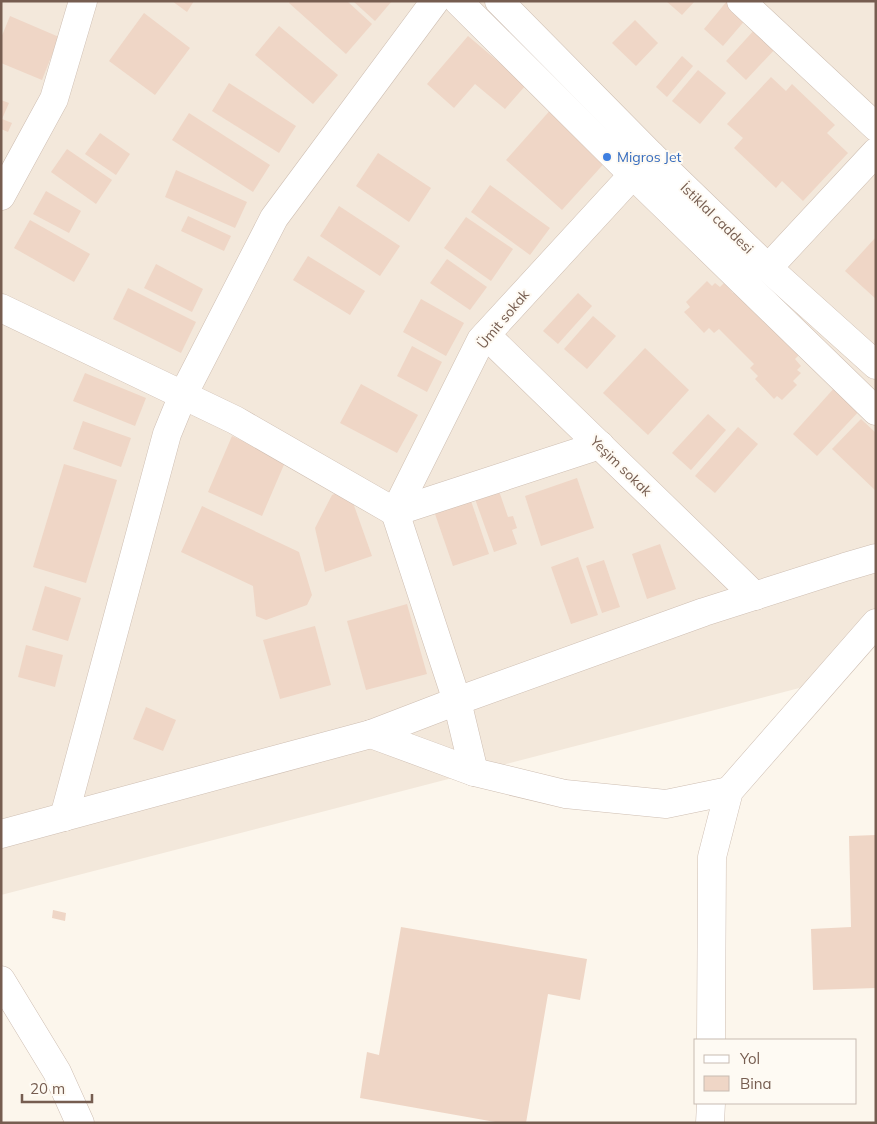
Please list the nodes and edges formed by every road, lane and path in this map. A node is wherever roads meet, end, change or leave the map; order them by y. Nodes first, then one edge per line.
1 (83, 1) edge
2 (435, 1) edge
3 (458, 1) edge
4 (499, 1) edge
5 (741, 1) edge
6 (876, 127) edge
7 (876, 152) edge
8 (651, 155) junction
9 (632, 174) junction
10 (1, 196) edge
11 (768, 268) junction
12 (1, 308) edge
13 (486, 335) junction
14 (876, 365) edge
15 (183, 394) junction
16 (876, 411) edge
17 (600, 445) junction
18 (395, 512) junction
19 (876, 558) edge
20 (876, 565) edge
21 (845, 566) junction
22 (755, 596) junction
23 (876, 623) edge
24 (457, 701) junction
25 (371, 734) junction
26 (474, 772) junction
27 (729, 791) junction
28 (64, 817) junction
29 (1, 834) edge
30 (1, 980) edge
31 (711, 1039) edge
32 (710, 1104) edge
33 (80, 1123) edge
34 (710, 1123) edge

1 - 10 street
2 - 15 street
3 - 9 street
4 - 8 street, İstiklal caddesi
5 - 6 street
7 - 11 street
8 - 9 street, Ümit sokak
8 - 11 street, İstiklal caddesi
9 - 13 street, Ümit sokak
9 - 16 street
11 - 14 street, İstiklal caddesi
12 - 15 street
13 - 17 street, Yeşim sokak
13 - 18 street, Ümit sokak
15 - 18 street
15 - 28 street
17 - 18 street
17 - 22 street, Yeşim sokak
18 - 24 street
19 - 21 street
20 - 21 street
21 - 22 street
22 - 24 street
23 - 27 street
24 - 25 street
24 - 26 street
25 - 26 street
25 - 28 street
26 - 27 street
27 - 31 street
28 - 29 street
30 - 33 street
32 - 34 street

